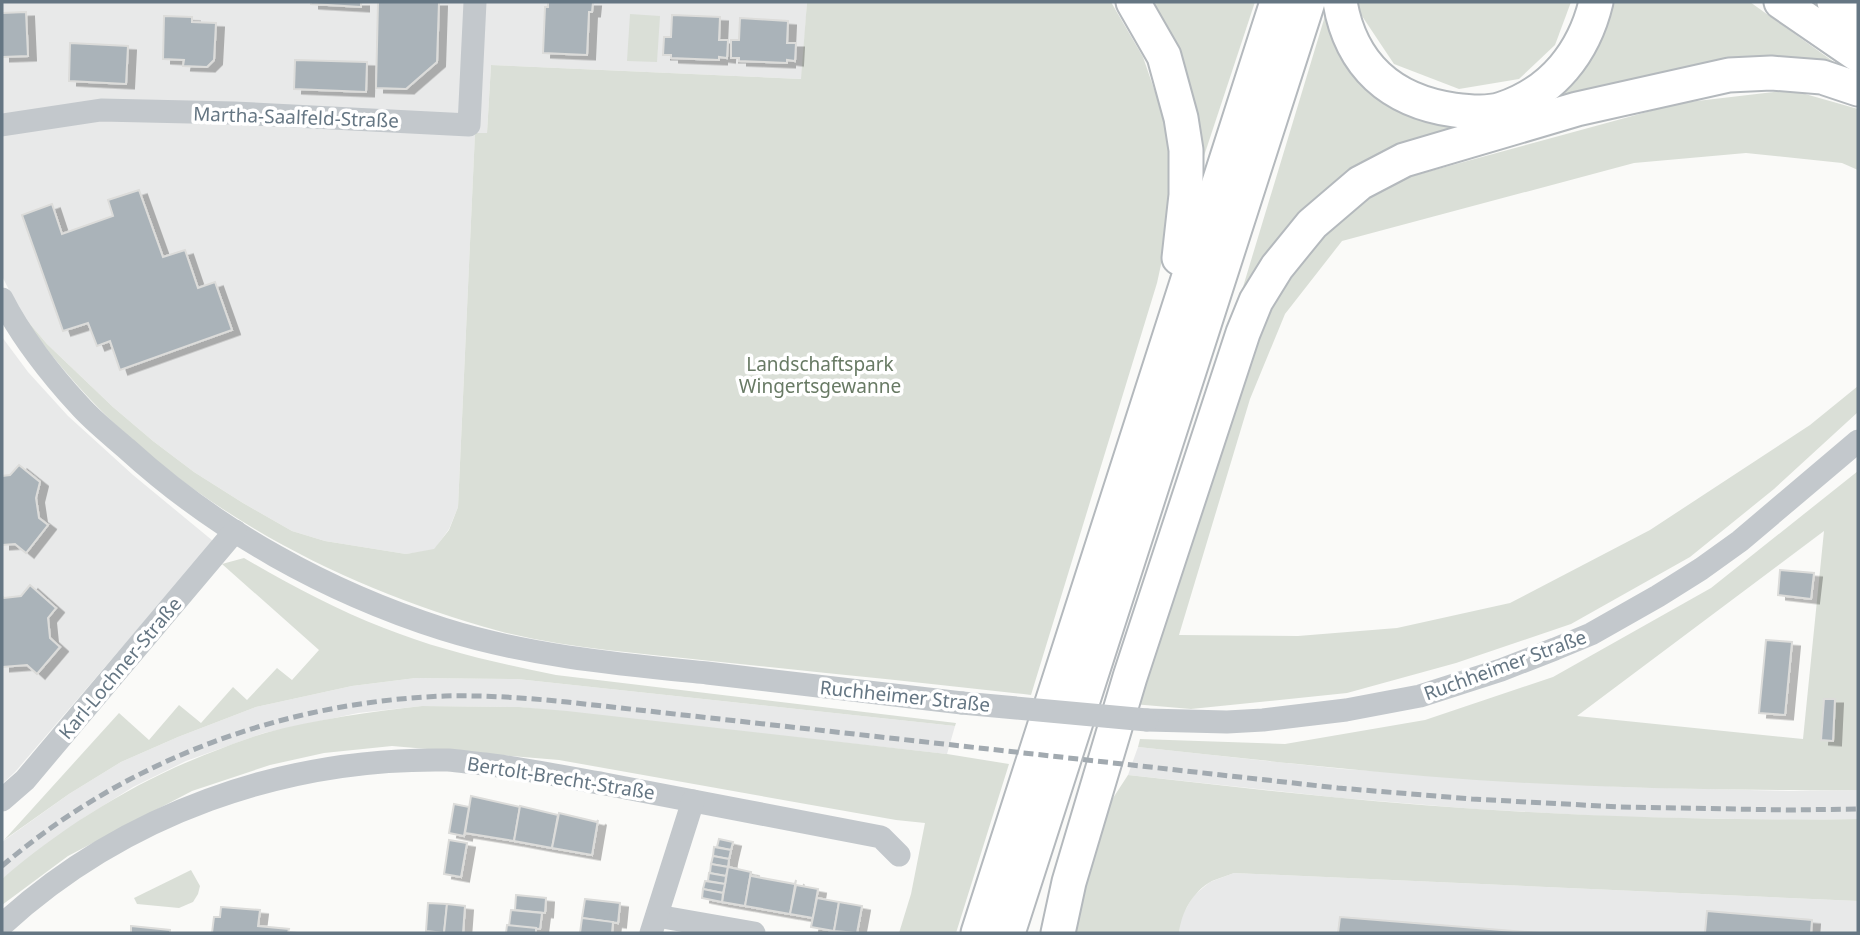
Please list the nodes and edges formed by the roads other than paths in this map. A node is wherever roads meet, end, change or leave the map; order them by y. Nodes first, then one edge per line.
1 (475, 2) edge
2 (1133, 2) edge
3 (1277, 2) edge
4 (1308, 2) edge
5 (1340, 2) edge
6 (1596, 2) edge
7 (1781, 2) edge
8 (1834, 2) edge
9 (1858, 19) edge
10 (1858, 55) edge
11 (1858, 89) edge
12 (2, 125) edge
13 (2, 299) edge
14 (1165, 350) junction
15 (1858, 440) edge
16 (235, 531) junction
17 (1060, 773) junction
18 (2, 800) edge
19 (693, 801) junction
20 (899, 855) dead end
21 (2, 925) edge
22 (654, 925) edge
23 (754, 933) edge
24 (978, 933) edge
25 (1007, 933) edge
26 (1043, 933) edge
27 (1058, 933) edge

1 - 12 street, Martha-Saalfeld-Straße
2 - 14 highway
3 - 14 highway
4 - 17 highway
5 - 6 highway
7 - 10 highway
8 - 9 highway
11 - 27 highway
13 - 16 street, Ruchheimer Straße
14 - 24 highway
15 - 16 street, Ruchheimer Straße, bridge
16 - 18 street, Karl-Lochner-Straße
17 - 25 highway
17 - 26 highway
19 - 20 street, Bertolt-Brecht-Straße
19 - 21 street, Bertolt-Brecht-Straße
19 - 22 street
22 - 23 street

